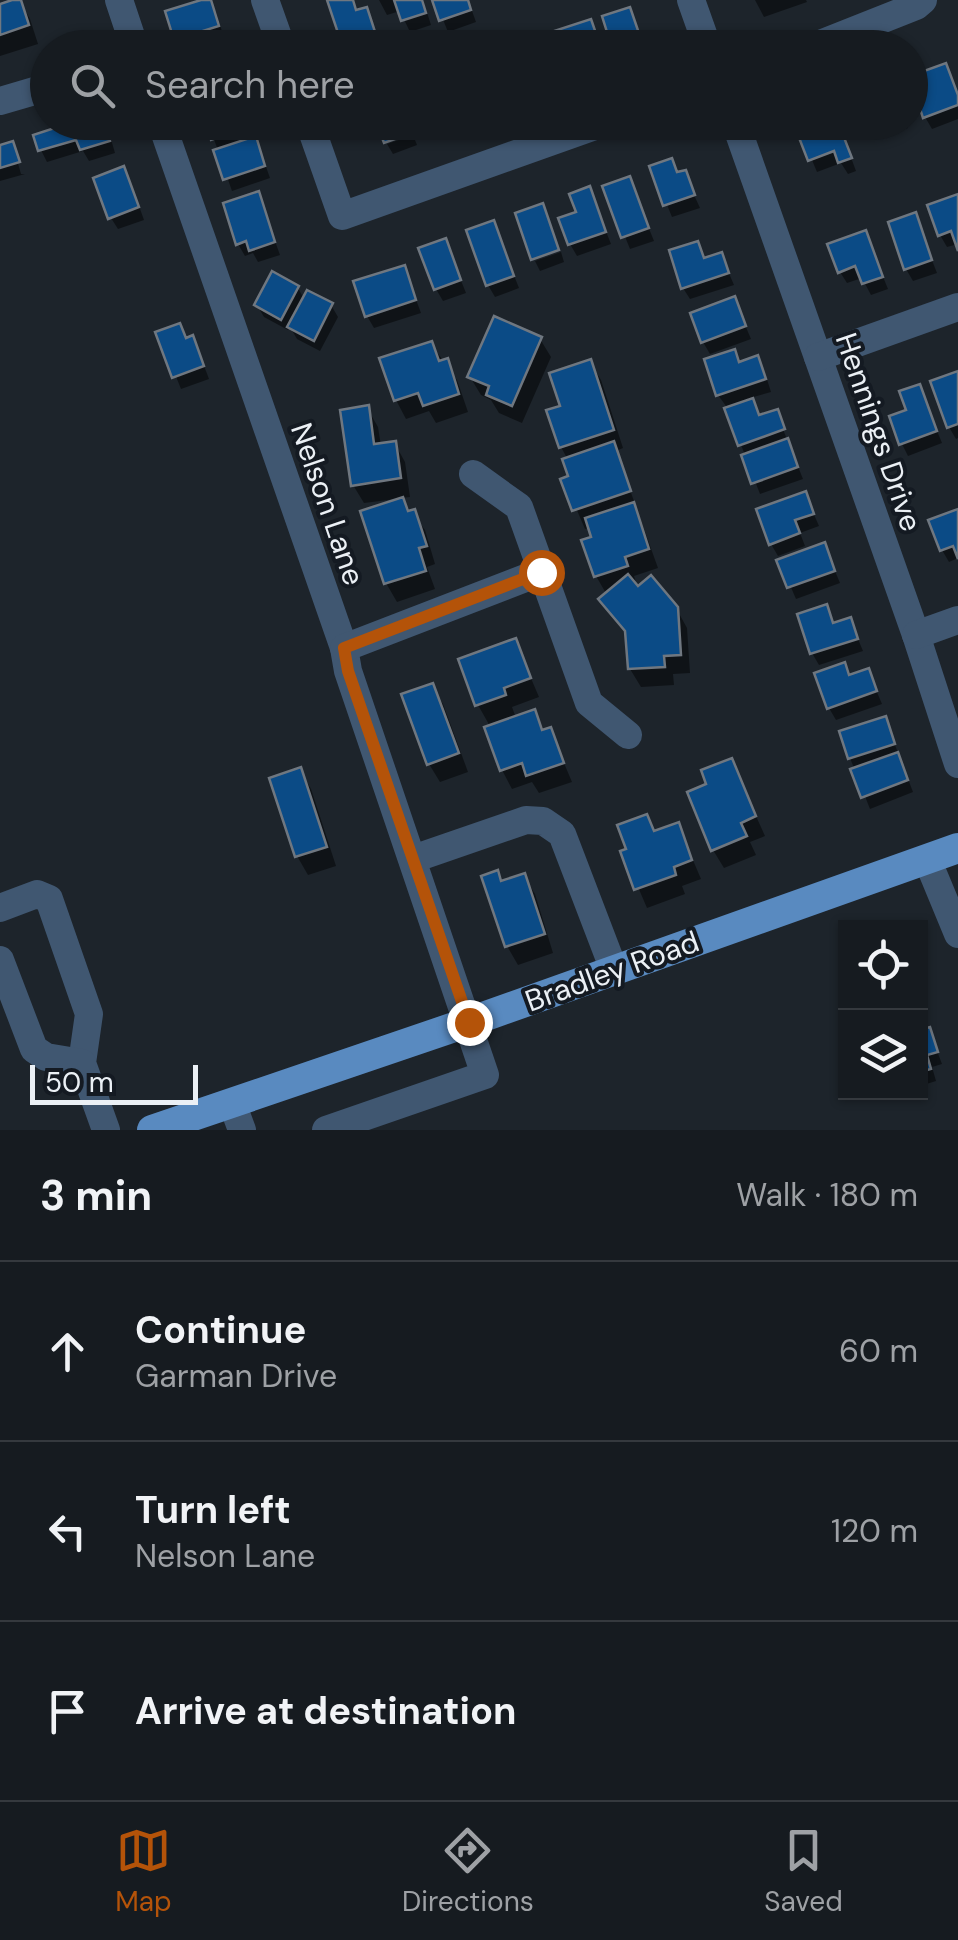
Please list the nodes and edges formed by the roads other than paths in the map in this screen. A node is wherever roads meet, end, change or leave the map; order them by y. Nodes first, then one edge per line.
1 (119, 0) edge
2 (266, 0) edge
3 (691, 0) edge
4 (923, 0) edge
5 (130, 30) edge
6 (276, 30) edge
7 (702, 30) edge
8 (855, 30) edge
9 (30, 92) edge
10 (0, 101) edge
11 (168, 140) edge
12 (315, 140) edge
13 (555, 140) edge
14 (741, 140) edge
15 (958, 307) edge
16 (818, 357) junction
17 (473, 474) dead end
18 (541, 572) junction
19 (958, 620) edge
20 (916, 635) junction
21 (344, 648) junction
22 (628, 734) dead end
23 (958, 764) edge
24 (958, 848) edge
25 (413, 859) junction
26 (928, 859) junction
27 (0, 908) edge
28 (958, 934) edge
29 (0, 960) edge
30 (614, 970) junction
31 (469, 1022) junction
32 (82, 1063) junction
33 (237, 1116) edge
34 (106, 1130) edge
35 (152, 1130) edge
36 (326, 1130) edge

1 - 5 street
2 - 6 street
3 - 7 street
4 - 8 street
9 - 10 street
11 - 21 street, Nelson Lane
12 - 13 street
14 - 16 street, Hennings Drive
15 - 16 street
16 - 20 street, Hennings Drive
17 - 18 street
18 - 21 street
18 - 22 street
19 - 20 street
20 - 23 street, Hennings Drive
21 - 25 street, Nelson Lane
24 - 26 main road, Bradley Road
25 - 30 street
25 - 31 street, Nelson Lane
26 - 28 street
26 - 30 main road, Bradley Road
27 - 32 street
29 - 32 street
30 - 31 main road, Bradley Road
31 - 33 main road, Bradley Road
31 - 36 street, Nelson Lane
32 - 34 street
33 - 35 main road, Bradley Road

